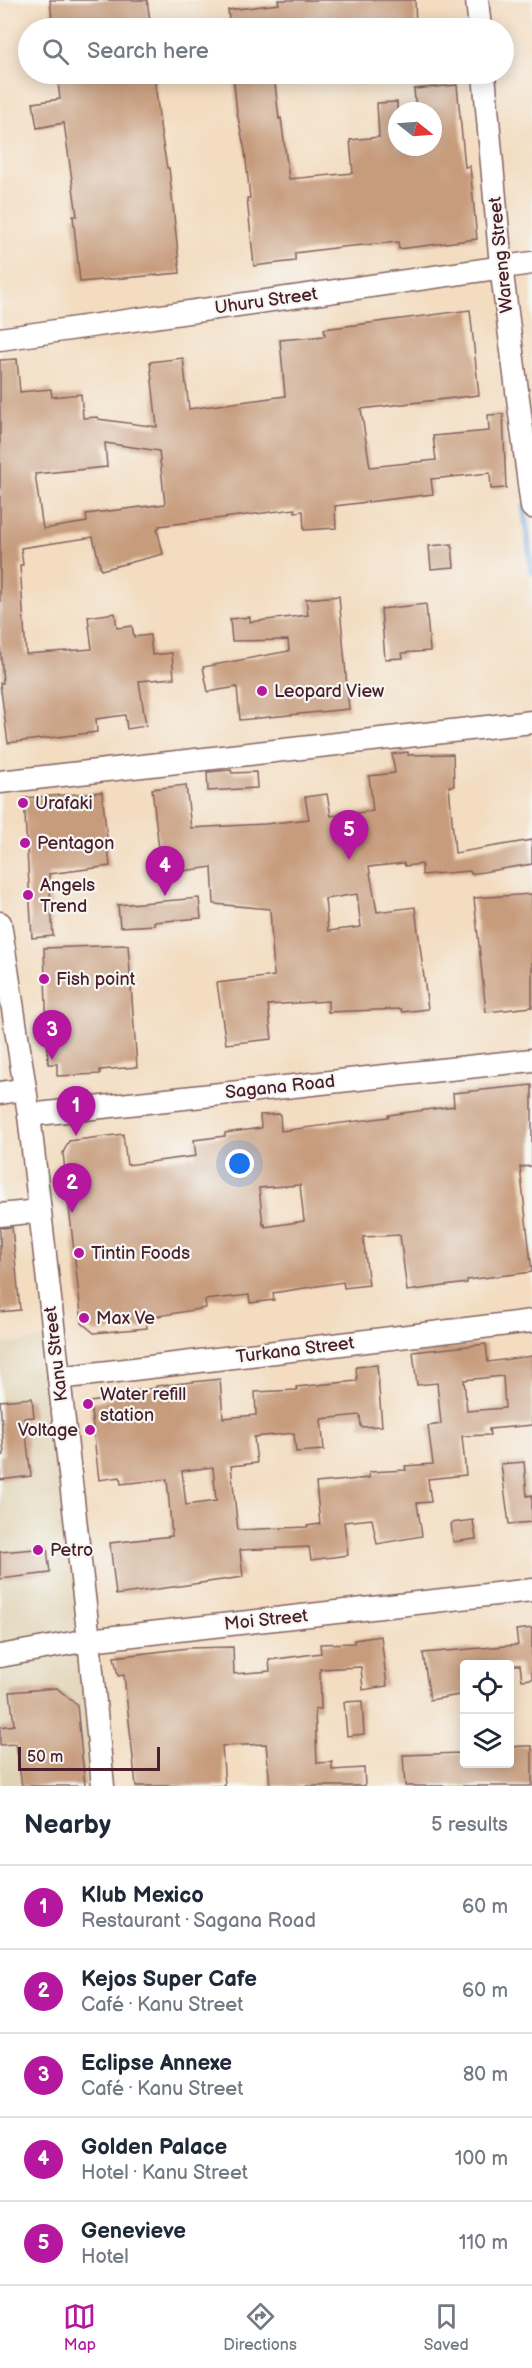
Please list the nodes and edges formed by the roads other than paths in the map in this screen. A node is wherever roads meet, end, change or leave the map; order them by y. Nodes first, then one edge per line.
1 (477, 0) edge
2 (479, 18) edge
3 (485, 84) edge
4 (532, 263) edge
5 (501, 266) junction
6 (0, 339) edge
7 (532, 507) edge
8 (532, 722) edge
9 (0, 782) edge
10 (0, 923) edge
11 (532, 1060) edge
12 (25, 1089) junction
13 (0, 1093) edge
14 (29, 1115) junction
15 (39, 1211) junction
16 (0, 1215) edge
17 (532, 1321) edge
18 (59, 1378) junction
19 (532, 1590) edge
20 (89, 1640) junction
21 (0, 1656) edge
22 (103, 1786) edge

1 - 2 street
3 - 5 street, Wareng Street
4 - 5 street, Uhuru Street
5 - 6 street, Uhuru Street
5 - 7 street, Wareng Street
8 - 9 street
10 - 12 street, Kanu Street
11 - 14 street, Sagana Road
12 - 13 street
12 - 14 street, Kanu Street
14 - 15 street, Kanu Street
15 - 16 street
15 - 18 street, Kanu Street
17 - 18 street, Turkana Street
18 - 20 street, Kanu Street
19 - 20 street, Moi Street
20 - 21 street, Moi Street
20 - 22 street, Kanu Street

